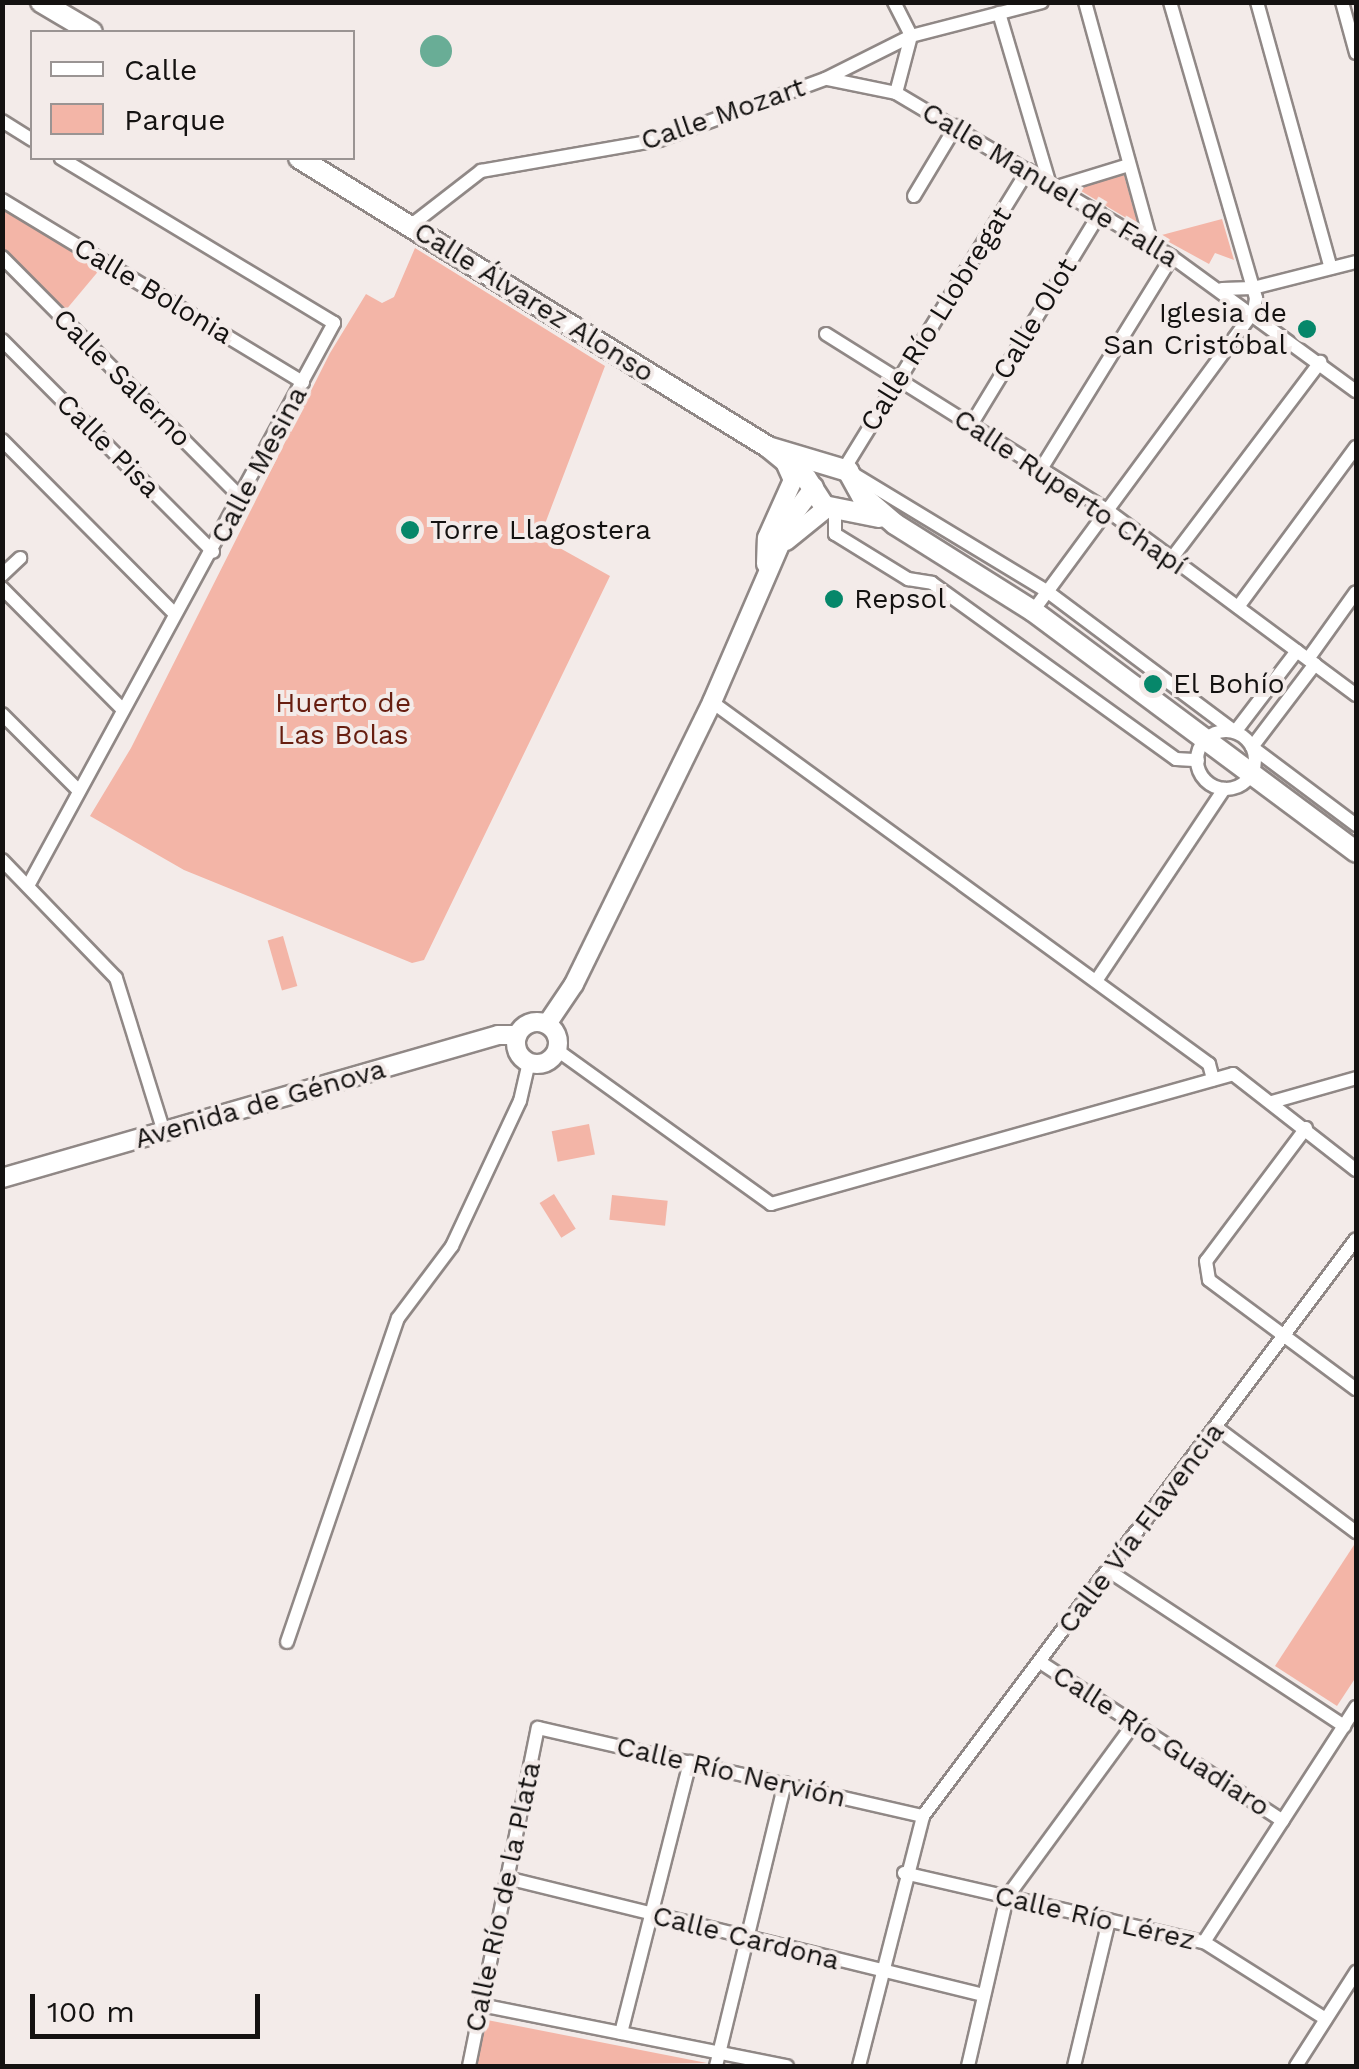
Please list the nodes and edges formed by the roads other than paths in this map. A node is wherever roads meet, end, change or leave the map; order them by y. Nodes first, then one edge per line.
1 (41, 2) edge
2 (894, 2) edge
3 (1042, 2) edge
4 (1085, 2) edge
5 (1170, 2) edge
6 (1257, 2) edge
7 (1342, 2) edge
8 (1000, 13) junction
9 (89, 30) edge
10 (910, 36) junction
11 (1356, 54) edge
12 (825, 79) junction
13 (896, 93) junction
14 (2, 121) edge
15 (956, 126) junction
16 (30, 139) edge
17 (64, 160) edge
18 (302, 160) edge
19 (1129, 165) junction
20 (1028, 170) junction
21 (1053, 185) junction
22 (914, 196) dead end
23 (2, 200) edge
24 (1100, 213) junction
25 (410, 226) junction
26 (1152, 245) junction
27 (2, 257) edge
28 (1172, 257) junction
29 (1356, 262) edge
30 (1331, 268) junction
31 (1253, 288) junction
32 (1220, 290) junction
33 (1254, 311) junction
34 (826, 334) dead end
35 (2, 340) edge
36 (1320, 362) junction
37 (898, 380) junction
38 (303, 382) junction
39 (1356, 391) edge
40 (970, 425) junction
41 (2, 440) edge
42 (1356, 447) edge
43 (774, 451) junction
44 (841, 468) junction
45 (1041, 468) junction
46 (814, 488) junction
47 (241, 498) junction
48 (834, 508) junction
49 (1108, 510) junction
50 (895, 524) junction
51 (213, 552) junction
52 (20, 558) dead end
53 (1172, 558) junction
54 (2, 574) edge
55 (763, 579) junction
56 (2, 588) edge
57 (1048, 592) junction
58 (1356, 592) edge
59 (1238, 607) junction
60 (1033, 611) junction
61 (175, 614) junction
62 (1306, 658) junction
63 (1356, 695) edge
64 (712, 702) junction
65 (123, 710) junction
66 (2, 714) edge
67 (1235, 732) junction
68 (1206, 739) junction
69 (1252, 747) junction
70 (1198, 760) junction
71 (1252, 773) junction
72 (1224, 789) junction
73 (79, 791) junction
74 (1356, 824) edge
75 (1356, 852) edge
76 (2, 860) edge
77 (28, 886) junction
78 (1096, 981) junction
79 (547, 1024) junction
80 (518, 1036) junction
81 (557, 1050) junction
82 (528, 1062) junction
83 (1356, 1078) edge
84 (1213, 1079) junction
85 (1272, 1102) junction
86 (1306, 1128) junction
87 (164, 1132) junction
88 (1356, 1170) edge
89 (2, 1178) edge
90 (1356, 1238) edge
91 (1286, 1338) junction
92 (1356, 1389) edge
93 (1217, 1428) junction
94 (1356, 1532) edge
95 (1109, 1571) junction
96 (287, 1642) dead end
97 (1040, 1662) junction
98 (1356, 1707) edge
99 (1132, 1726) junction
100 (1344, 1726) junction
101 (538, 1728) joint
102 (690, 1762) junction
103 (786, 1783) junction
104 (923, 1816) junction
105 (1283, 1820) junction
106 (904, 1872) junction
107 (508, 1878) junction
108 (1007, 1897) junction
109 (648, 1914) junction
110 (1109, 1920) junction
111 (744, 1938) junction
112 (1204, 1942) junction
113 (881, 1970) junction
114 (1356, 1972) edge
115 (984, 1995) junction
116 (481, 2005) junction
117 (1326, 2019) junction
118 (621, 2033) junction
119 (719, 2051) junction
120 (468, 2066) edge
121 (716, 2066) edge
122 (788, 2066) edge
123 (859, 2066) edge
124 (968, 2066) edge
125 (1074, 2066) edge
126 (1296, 2066) edge

1 - 9 main road
2 - 10 street
3 - 8 street, Calle Mozart
4 - 19 street
5 - 31 street
6 - 30 street
7 - 11 street
8 - 10 street, Calle Mozart
8 - 21 street
10 - 12 street, Calle Mozart
10 - 13 street, Calle Manuel de Falla
12 - 13 street, Calle Manuel de Falla
12 - 25 street, Calle Mozart
13 - 15 street, Calle Manuel de Falla
14 - 16 street
15 - 20 street, Calle Manuel de Falla
15 - 22 street
17 - 38 street, Calle Mesina
18 - 25 main road, Calle Álvarez Alonso
19 - 21 street
19 - 26 street
20 - 21 street, Calle Manuel de Falla
20 - 37 street, Calle Río Llobregat
21 - 24 street, Calle Manuel de Falla
23 - 38 street, Calle Bolonia
24 - 26 street, Calle Manuel de Falla
24 - 40 street, Calle Olot
25 - 43 main road, Calle Álvarez Alonso
26 - 28 street, Calle Manuel de Falla
27 - 47 street, Calle Salerno
28 - 32 street, Calle Manuel de Falla
28 - 45 street
29 - 30 street
30 - 31 street
31 - 32 street
31 - 33 street
32 - 33 street, Calle Manuel de Falla
33 - 36 street, Calle Manuel de Falla
33 - 49 street
34 - 37 street, Calle Ruperto Chapí
35 - 51 street, Calle Pisa
36 - 39 street, Calle Manuel de Falla
36 - 53 street
37 - 40 street, Calle Ruperto Chapí
37 - 44 street, Calle Río Llobregat
38 - 47 street, Calle Mesina
40 - 45 street, Calle Ruperto Chapí
41 - 61 street
42 - 59 street
43 - 44 main road, Calle Álvarez Alonso
43 - 46 main road, Calle Álvarez Alonso
43 - 55 street
44 - 46 main road
44 - 48 main road
44 - 50 main road, Calle Álvarez Alonso
44 - 57 street, Calle Álvarez Alonso
45 - 49 street, Calle Ruperto Chapí
46 - 48 main road, Calle Álvarez Alonso
46 - 55 street
47 - 51 street, Calle Mesina
48 - 50 main road, Calle Álvarez Alonso
48 - 55 street
48 - 70 street
49 - 53 street, Calle Ruperto Chapí
49 - 57 street
50 - 60 main road, Calle Álvarez Alonso
51 - 61 street, Calle Mesina
52 - 54 street
53 - 59 street, Calle Ruperto Chapí
55 - 64 street
56 - 65 street
57 - 60 street
57 - 67 street, Calle Álvarez Alonso
58 - 62 street
59 - 62 street, Calle Ruperto Chapí
60 - 68 main road, Calle Álvarez Alonso
61 - 65 street, Calle Mesina
62 - 63 street, Calle Ruperto Chapí
62 - 67 street
62 - 69 street
64 - 78 street
64 - 79 street
65 - 73 street, Calle Mesina
66 - 73 street
67 - 68 street
67 - 69 street, Calle Álvarez Alonso
68 - 70 street
68 - 71 main road, Calle Álvarez Alonso
69 - 71 street
69 - 74 street
70 - 72 street
71 - 72 street
71 - 75 main road, Calle Álvarez Alonso
72 - 78 street
73 - 77 street, Calle Mesina
76 - 77 street
77 - 87 street
78 - 84 street
79 - 80 street
79 - 81 street
80 - 82 street
80 - 87 street, Avenida de Génova
81 - 82 street
81 - 84 street
82 - 96 street
83 - 85 street
84 - 85 street
85 - 86 street
86 - 88 street
86 - 91 street
87 - 89 street, Avenida de Génova
90 - 91 street, Calle Vía Flavencia
91 - 92 street
91 - 93 street, Calle Vía Flavencia
93 - 94 street
93 - 95 street, Calle Vía Flavencia
95 - 97 street, Calle Vía Flavencia
95 - 100 street
97 - 99 street, Calle Río Guadiaro
97 - 104 street, Calle Vía Flavencia
98 - 100 street
99 - 105 street, Calle Río Guadiaro
99 - 108 street
100 - 105 street
101 - 102 street, Calle Río Nervión
101 - 107 street, Calle Río de la Plata
102 - 103 street, Calle Río Nervión
102 - 109 street
103 - 104 street, Calle Río Nervión
103 - 111 street
104 - 106 street, Calle Vía Flavencia
105 - 112 street
106 - 108 street, Calle Río Lérez
106 - 113 street, Calle Vía Flavencia
107 - 109 street, Calle Cardona
107 - 116 street, Calle Río de la Plata
108 - 110 street, Calle Río Lérez
108 - 115 street
109 - 111 street, Calle Cardona
109 - 118 street
110 - 112 street, Calle Río Lérez
110 - 125 street
111 - 113 street, Calle Cardona
111 - 119 street
112 - 117 street, Calle Río Lérez
113 - 115 street, Calle Cardona
113 - 123 street, Calle Vía Flavencia
114 - 117 street
115 - 124 street
116 - 118 street
116 - 120 street, Calle Río de la Plata
117 - 126 street
118 - 119 street
119 - 121 street
119 - 122 street

